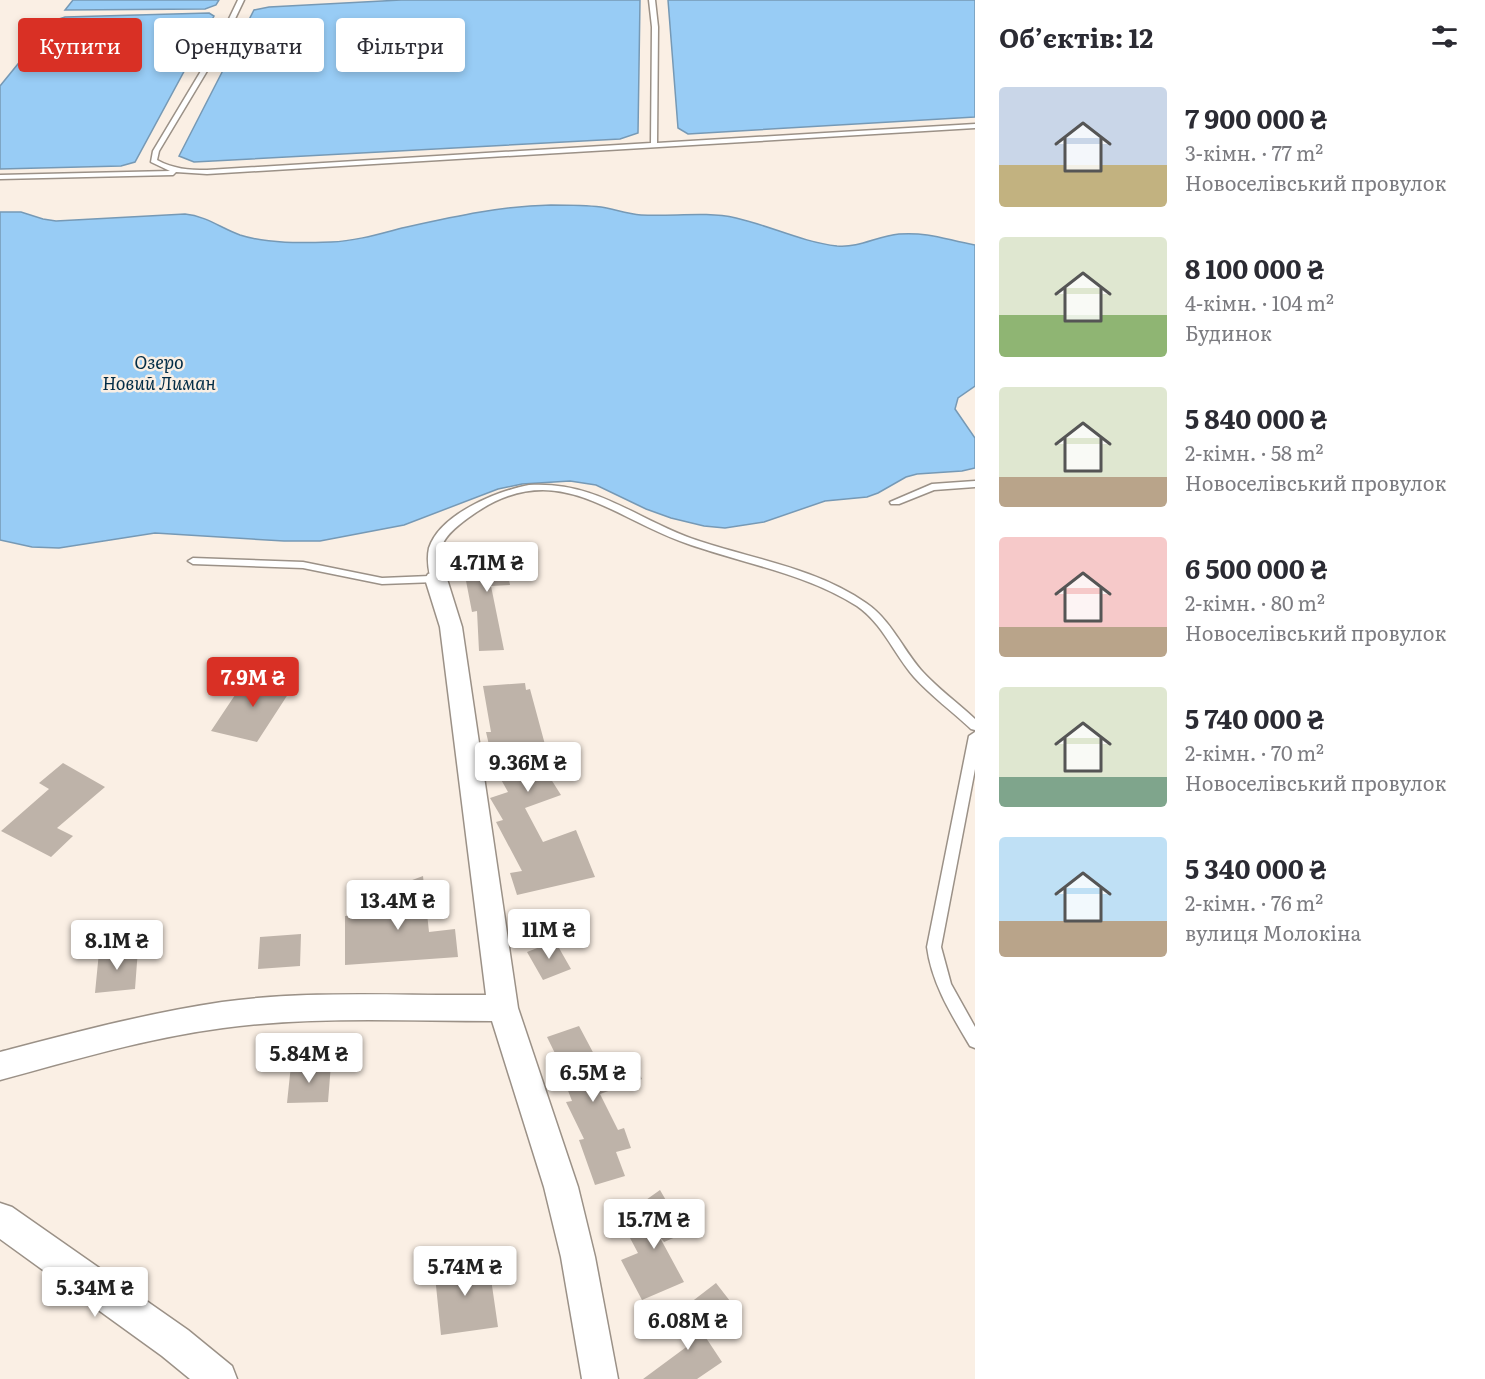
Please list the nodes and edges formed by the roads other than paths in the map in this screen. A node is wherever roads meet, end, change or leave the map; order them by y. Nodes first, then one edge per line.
1 (241, 0) edge
2 (652, 0) edge
3 (975, 126) edge
4 (654, 145) junction
5 (183, 172) junction
6 (0, 177) edge
7 (975, 484) edge
8 (895, 502) dead end
9 (193, 561) dead end
10 (436, 579) junction
11 (975, 726) edge
12 (975, 736) edge
13 (503, 1008) junction
14 (975, 1041) edge
15 (0, 1066) edge
16 (0, 1219) edge
17 (219, 1379) edge
18 (600, 1379) edge

1 - 5 lane
2 - 4 lane
3 - 4 lane
4 - 5 lane
5 - 6 lane
7 - 8 lane
9 - 10 lane
10 - 11 lane
10 - 13 street
12 - 14 lane
13 - 15 street
13 - 18 street
16 - 17 street

